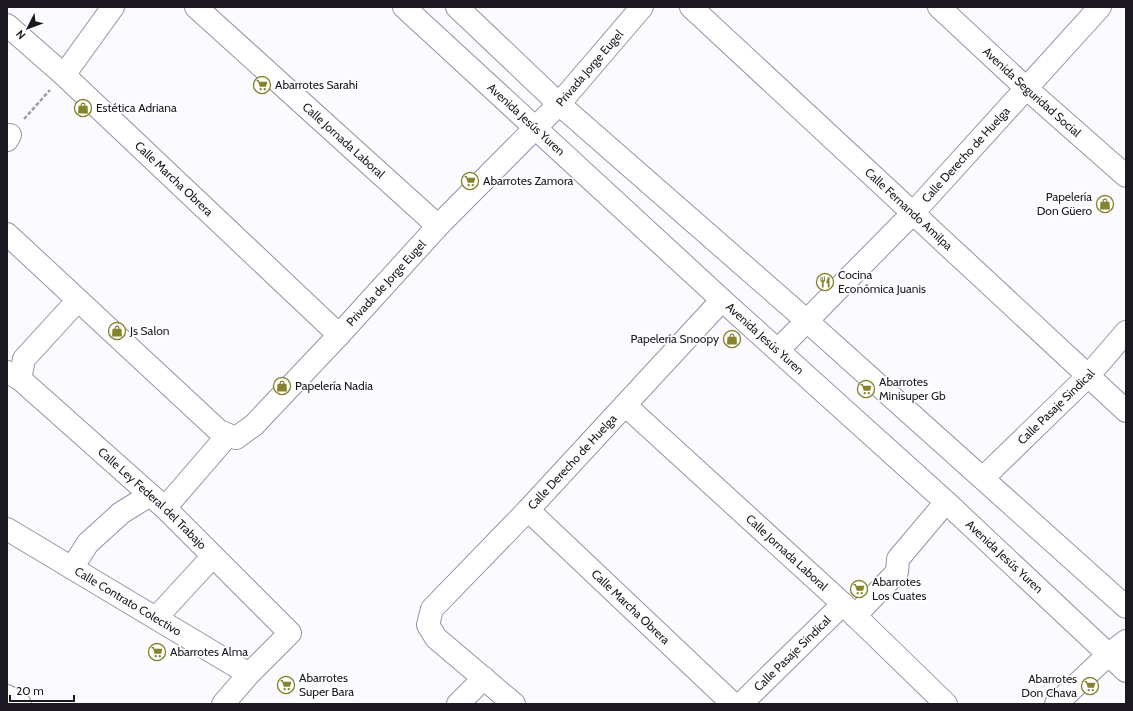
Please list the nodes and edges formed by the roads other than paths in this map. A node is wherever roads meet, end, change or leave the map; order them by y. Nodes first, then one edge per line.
1 (113, 7) edge
2 (196, 7) edge
3 (404, 7) edge
4 (456, 7) edge
5 (642, 7) edge
6 (691, 7) edge
7 (939, 7) edge
8 (1100, 7) edge
9 (7, 25) edge
10 (64, 75) junction
11 (1026, 88) junction
12 (559, 104) junction
13 (536, 128) junction
14 (1126, 176) edge
15 (913, 213) junction
16 (438, 226) junction
17 (7, 234) edge
18 (78, 300) junction
19 (722, 300) junction
20 (807, 321) junction
21 (1126, 332) edge
22 (339, 336) junction
23 (778, 350) junction
24 (14, 376) edge
25 (1088, 376) junction
26 (625, 405) junction
27 (1126, 411) edge
28 (232, 436) junction
29 (983, 478) junction
30 (158, 502) junction
31 (946, 502) junction
32 (528, 510) junction
33 (7, 529) edge
34 (212, 556) junction
35 (72, 568) junction
36 (1126, 607) edge
37 (849, 610) junction
38 (156, 618) junction
39 (1126, 641) edge
40 (1109, 654) junction
41 (1126, 671) edge
42 (249, 674) junction
43 (484, 678) junction
44 (7, 696) edge
45 (20, 704) edge
46 (223, 704) edge
47 (458, 704) edge
48 (514, 704) edge
49 (733, 704) edge
50 (741, 704) edge
51 (946, 704) edge
52 (1056, 704) edge

1 - 10 street
2 - 16 street, Calle Jornada Laboral
3 - 13 street, Avenida Jesús Yuren
4 - 12 street
5 - 12 street, Privada Jorge Eugel
6 - 15 street, Calle Fernando Amilpa
7 - 11 street, Avenida Seguridad Social
8 - 11 street, Calle Derecho de Huelga
9 - 10 street, Calle Marcha Obrera
10 - 22 street, Calle Marcha Obrera
11 - 14 street, Avenida Seguridad Social
11 - 15 street, Calle Derecho de Huelga
12 - 13 street, Privada Jorge Eugel
12 - 20 street
13 - 16 street, Privada de Jorge Eugel
13 - 19 street, Avenida Jesús Yuren
15 - 20 street, Calle Derecho de Huelga
15 - 25 street, Calle Fernando Amilpa
16 - 22 street, Privada de Jorge Eugel
17 - 18 street
18 - 24 street
18 - 28 street
19 - 23 street, Avenida Jesús Yuren
19 - 26 street, Calle Derecho de Huelga
20 - 23 street, Calle Derecho de Huelga
20 - 29 street
21 - 25 street, Calle Pasaje Sindical
22 - 28 street, Privada de Jorge Eugel
23 - 31 street, Avenida Jesús Yuren
24 - 30 street, Calle Ley Federal del Trabajo
25 - 27 street, Calle Fernando Amilpa
25 - 29 street, Calle Pasaje Sindical
26 - 32 street, Calle Derecho de Huelga
26 - 37 street, Calle Jornada Laboral
28 - 30 street
29 - 36 street
30 - 34 street, Calle Ley Federal del Trabajo
30 - 35 street
31 - 37 street, Calle Pasaje Sindical
31 - 40 street, Avenida Jesús Yuren
32 - 43 street, Calle Derecho de Huelga
32 - 49 street, Calle Marcha Obrera
33 - 35 street, Calle Contrato Colectivo
34 - 38 street
34 - 42 street, Calle Ley Federal del Trabajo
35 - 38 street, Calle Contrato Colectivo
37 - 50 street, Calle Pasaje Sindical
37 - 51 street, Calle Jornada Laboral
38 - 42 street, Calle Contrato Colectivo
39 - 40 street
40 - 41 street, Avenida Jesús Yuren
40 - 52 street
42 - 46 street
43 - 47 street
43 - 48 street
44 - 45 street

